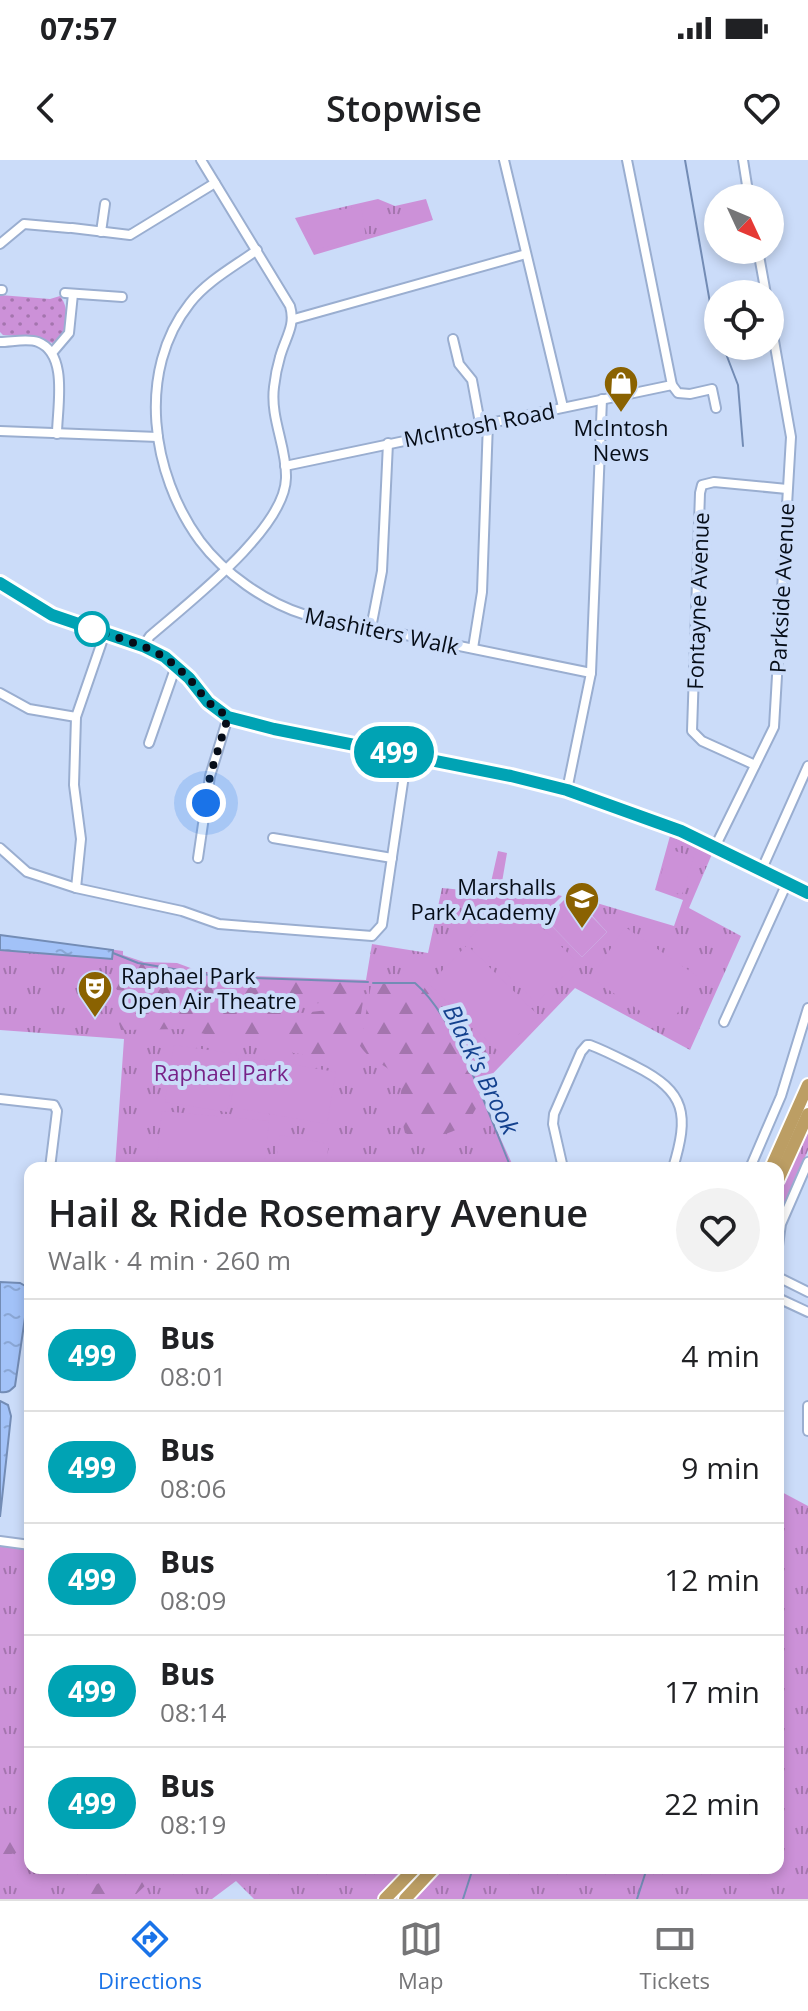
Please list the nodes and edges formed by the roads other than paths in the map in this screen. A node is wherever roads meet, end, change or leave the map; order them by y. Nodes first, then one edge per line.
1 (201, 160) edge
2 (504, 160) edge
3 (627, 160) edge
4 (743, 160) edge
5 (215, 183) junction
6 (747, 184) edge
7 (105, 204) dead end
8 (101, 232) junction
9 (0, 244) edge
10 (257, 250) junction
11 (526, 254) junction
12 (122, 297) dead end
13 (294, 319) junction
14 (453, 339) dead end
15 (0, 342) edge
16 (52, 353) junction
17 (777, 360) edge
18 (672, 385) junction
19 (602, 399) junction
20 (563, 407) junction
21 (716, 408) dead end
22 (484, 422) junction
23 (0, 431) edge
24 (57, 434) junction
25 (158, 437) junction
26 (388, 443) junction
27 (285, 466) junction
28 (787, 489) junction
29 (226, 569) junction
30 (0, 582) edge
31 (371, 628) junction
32 (105, 633) junction
33 (143, 646) junction
34 (473, 648) junction
35 (176, 666) junction
36 (591, 673) junction
37 (0, 693) edge
38 (76, 717) junction
39 (228, 717) junction
40 (149, 743) dead end
41 (407, 755) junction
42 (755, 765) junction
43 (808, 766) edge
44 (567, 790) junction
45 (273, 838) dead end
46 (715, 847) junction
47 (0, 848) edge
48 (198, 858) dead end
49 (392, 858) junction
50 (761, 871) junction
51 (787, 883) junction
52 (76, 888) junction
53 (808, 893) edge
54 (808, 1008) edge
55 (724, 1022) dead end
56 (808, 1085) edge
57 (781, 1096) junction
58 (0, 1099) edge
59 (804, 1109) edge
60 (51, 1162) edge
61 (562, 1162) edge
62 (675, 1162) edge
63 (753, 1162) edge
64 (774, 1162) edge
65 (808, 1162) edge
66 (784, 1164) edge
67 (784, 1213) edge
68 (784, 1280) edge
69 (808, 1292) edge
70 (784, 1301) edge
71 (808, 1312) edge
72 (808, 1406) edge
73 (808, 1431) edge
74 (0, 1541) edge
75 (24, 1544) edge
76 (409, 1874) edge
77 (428, 1874) edge
78 (385, 1899) edge
79 (405, 1899) edge

1 - 5 street
2 - 11 street
3 - 18 street
4 - 6 street
5 - 8 street
5 - 10 street
7 - 8 street
8 - 9 street
10 - 13 street
10 - 25 street, Mashiters Walk
11 - 13 street
11 - 20 street
12 - 16 street
13 - 27 street
14 - 22 street
15 - 16 street
16 - 24 street
17 - 28 street, Parkside Avenue
18 - 19 street, McIntosh Road
18 - 21 street, McIntosh Road
19 - 20 street, McIntosh Road
19 - 36 street
20 - 22 street, McIntosh Road
22 - 26 street, McIntosh Road
22 - 34 street
23 - 24 street
24 - 25 street
25 - 29 street, Mashiters Walk
26 - 27 street, McIntosh Road
26 - 31 street
27 - 29 street
28 - 42 street, Parkside Avenue
28 - 42 street, Fontayne Avenue
29 - 31 street, Mashiters Walk
29 - 33 street
30 - 32 street
31 - 34 street, Mashiters Walk
32 - 33 street
32 - 38 street
33 - 35 street
34 - 36 street, Mashiters Walk
35 - 39 street
35 - 40 street
36 - 44 street
37 - 38 street
38 - 52 street
39 - 41 street
39 - 48 street
41 - 44 street
41 - 49 street
42 - 46 street, Parkside Avenue
43 - 50 street
44 - 46 street
45 - 49 street
46 - 50 street
47 - 52 street
49 - 52 street
50 - 51 street
51 - 53 street
51 - 55 street
54 - 57 street
56 - 59 highway
57 - 59 street
57 - 63 street
58 - 60 street
59 - 64 highway
59 - 66 highway
61 - 62 street
65 - 67 street
68 - 69 street
70 - 71 street
72 - 73 street
74 - 75 street
76 - 78 highway
77 - 79 highway

